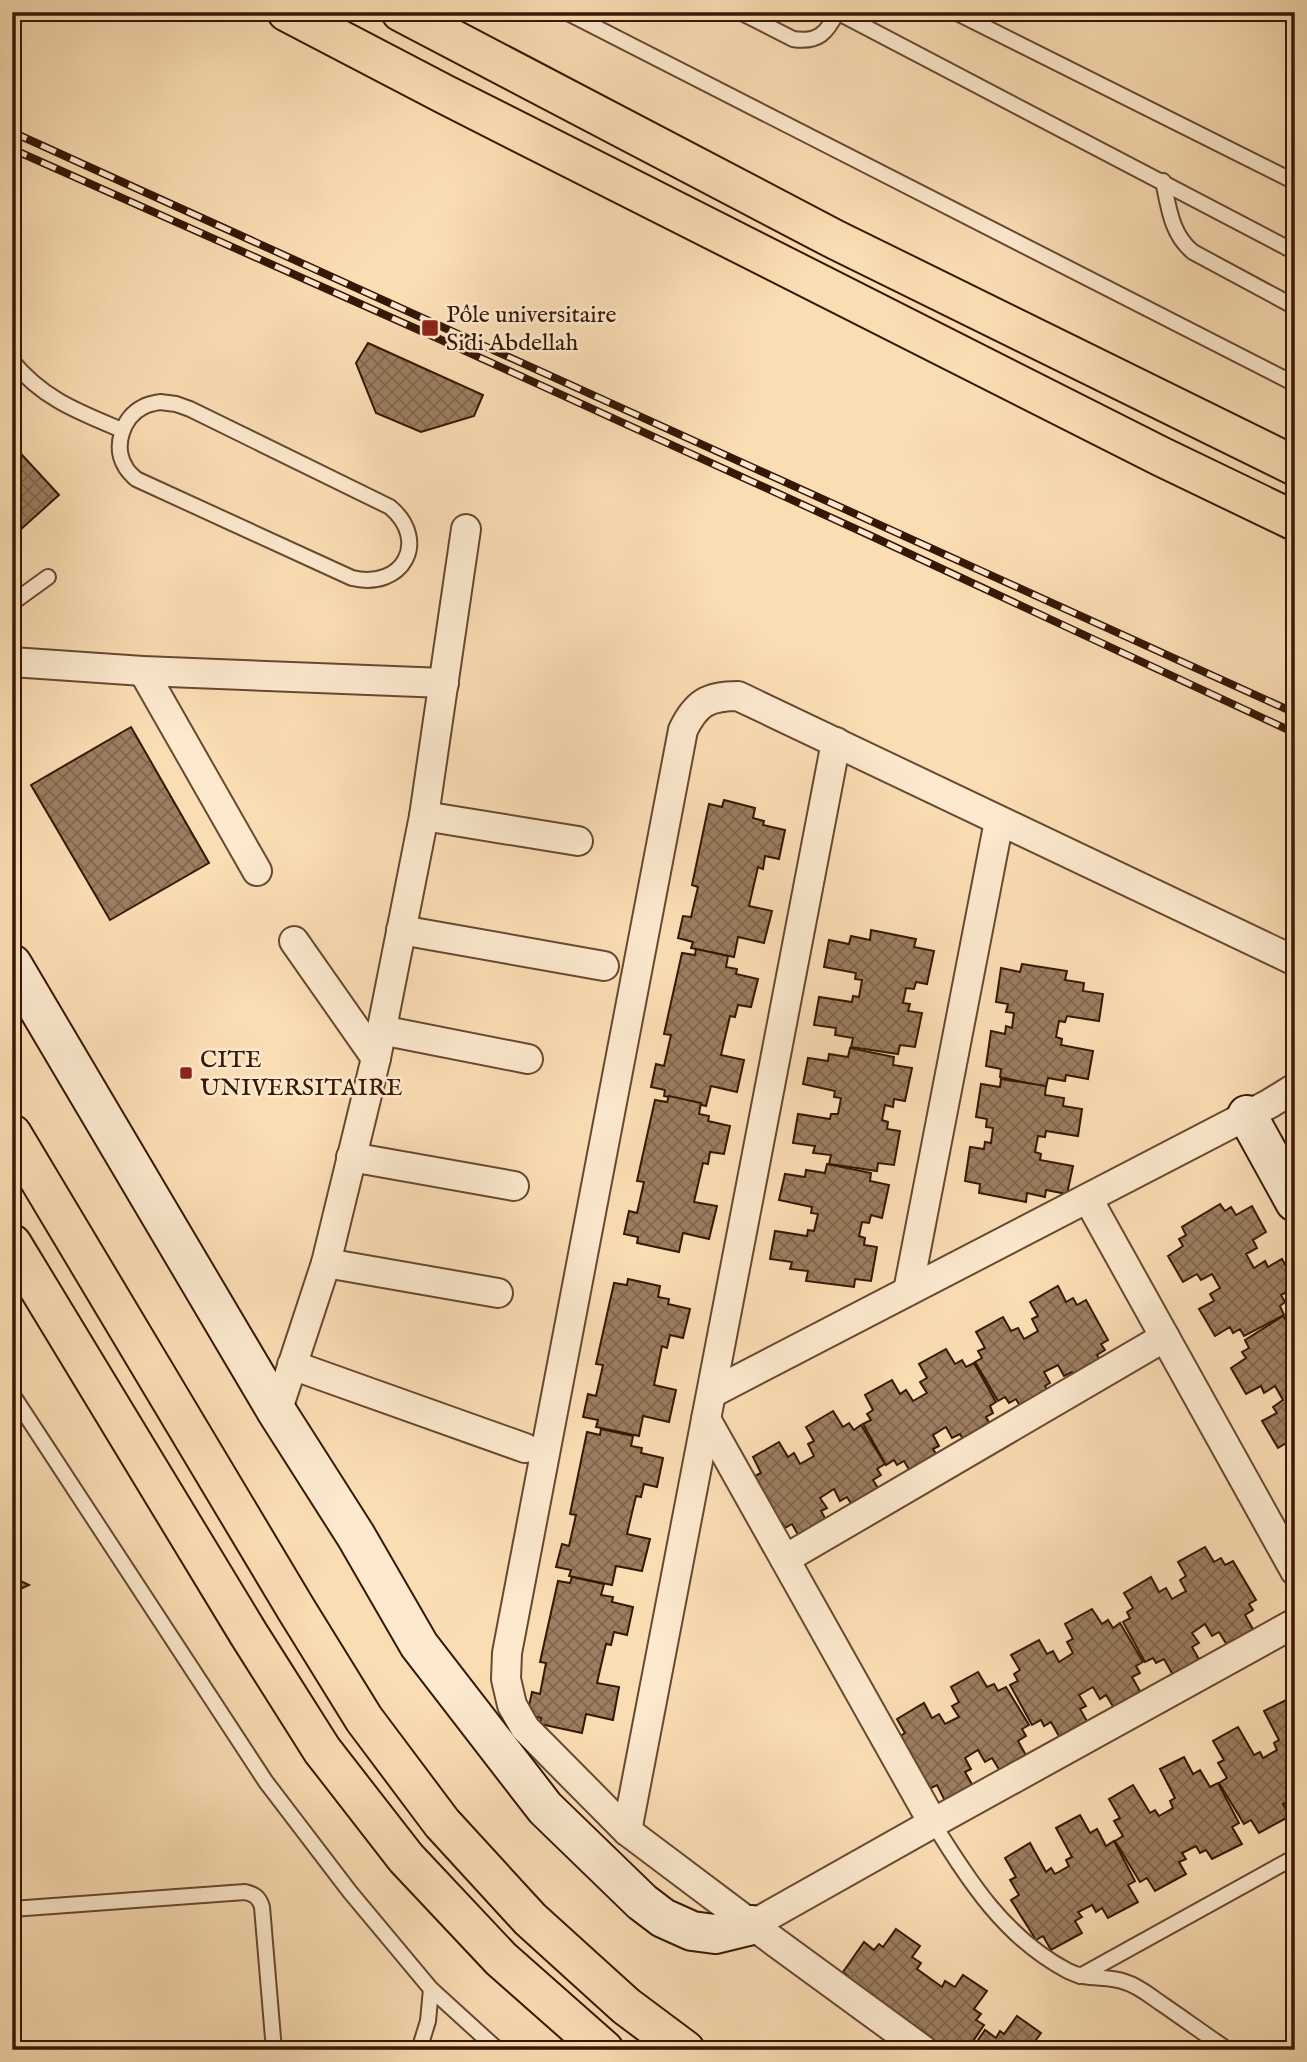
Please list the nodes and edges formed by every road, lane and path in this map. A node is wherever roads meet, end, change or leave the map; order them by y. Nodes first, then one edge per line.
1 (287, 12) edge
2 (401, 12) edge
3 (566, 12) edge
4 (740, 12) edge
5 (955, 12) edge
6 (1163, 181) junction
7 (1295, 182) edge
8 (1295, 251) edge
9 (1295, 307) edge
10 (12, 361) edge
11 (1295, 384) edge
12 (122, 430) junction
13 (1295, 466) edge
14 (1295, 522) edge
15 (466, 529) dead end
16 (48, 577) dead end
17 (12, 603) edge
18 (12, 662) edge
19 (143, 671) junction
20 (444, 682) junction
21 (836, 742) junction
22 (424, 816) junction
23 (999, 821) junction
24 (578, 841) dead end
25 (257, 872) dead end
26 (401, 930) junction
27 (294, 941) dead end
28 (1295, 961) edge
29 (12, 964) edge
30 (604, 966) dead end
31 (381, 1030) junction
32 (376, 1058) junction
33 (528, 1059) dead end
34 (1270, 1103) edge
35 (12, 1134) edge
36 (1295, 1150) edge
37 (351, 1157) junction
38 (514, 1186) dead end
39 (1088, 1199) junction
40 (1295, 1202) edge
41 (12, 1244) edge
42 (326, 1263) junction
43 (908, 1291) junction
44 (498, 1293) dead end
45 (1165, 1337) junction
46 (292, 1364) junction
47 (12, 1394) edge
48 (709, 1406) junction
49 (277, 1412) junction
50 (525, 1448) dead end
51 (785, 1559) junction
52 (1295, 1571) edge
53 (1295, 1623) edge
54 (933, 1823) junction
55 (627, 1831) junction
56 (1295, 1857) edge
57 (12, 1909) edge
58 (752, 1926) junction
59 (1080, 1976) junction
60 (431, 1989) junction
61 (274, 2050) edge
62 (419, 2050) edge
63 (498, 2050) edge
64 (604, 2050) edge
65 (685, 2050) edge
66 (923, 2050) edge
67 (1228, 2050) edge

1 - 14 main road
2 - 13 main road
3 - 11 lane
4 - 6 lane
5 - 7 lane
6 - 8 lane
6 - 9 lane
10 - 12 lane
12 - 12 lane
15 - 20 street
16 - 17 lane
18 - 19 street
19 - 20 street
19 - 25 street
20 - 22 street
21 - 23 street
21 - 48 street
21 - 55 street
22 - 24 street
22 - 26 street
23 - 28 street
23 - 43 street
26 - 30 street
26 - 31 street
27 - 32 street
29 - 49 street
31 - 32 street
31 - 33 street
32 - 37 street
34 - 36 street
34 - 39 street
34 - 40 street
35 - 65 main road
37 - 38 street
37 - 42 street
39 - 43 street
39 - 45 street
41 - 64 main road
42 - 44 street
42 - 46 street
43 - 48 street
45 - 51 street
45 - 52 street
46 - 49 street
46 - 50 street
47 - 60 lane
48 - 51 street
48 - 55 street
49 - 58 street
51 - 54 street
53 - 54 street
54 - 58 street
54 - 59 lane
55 - 58 street
56 - 59 lane
57 - 61 lane
58 - 66 street
59 - 67 lane
60 - 62 lane
60 - 63 lane

